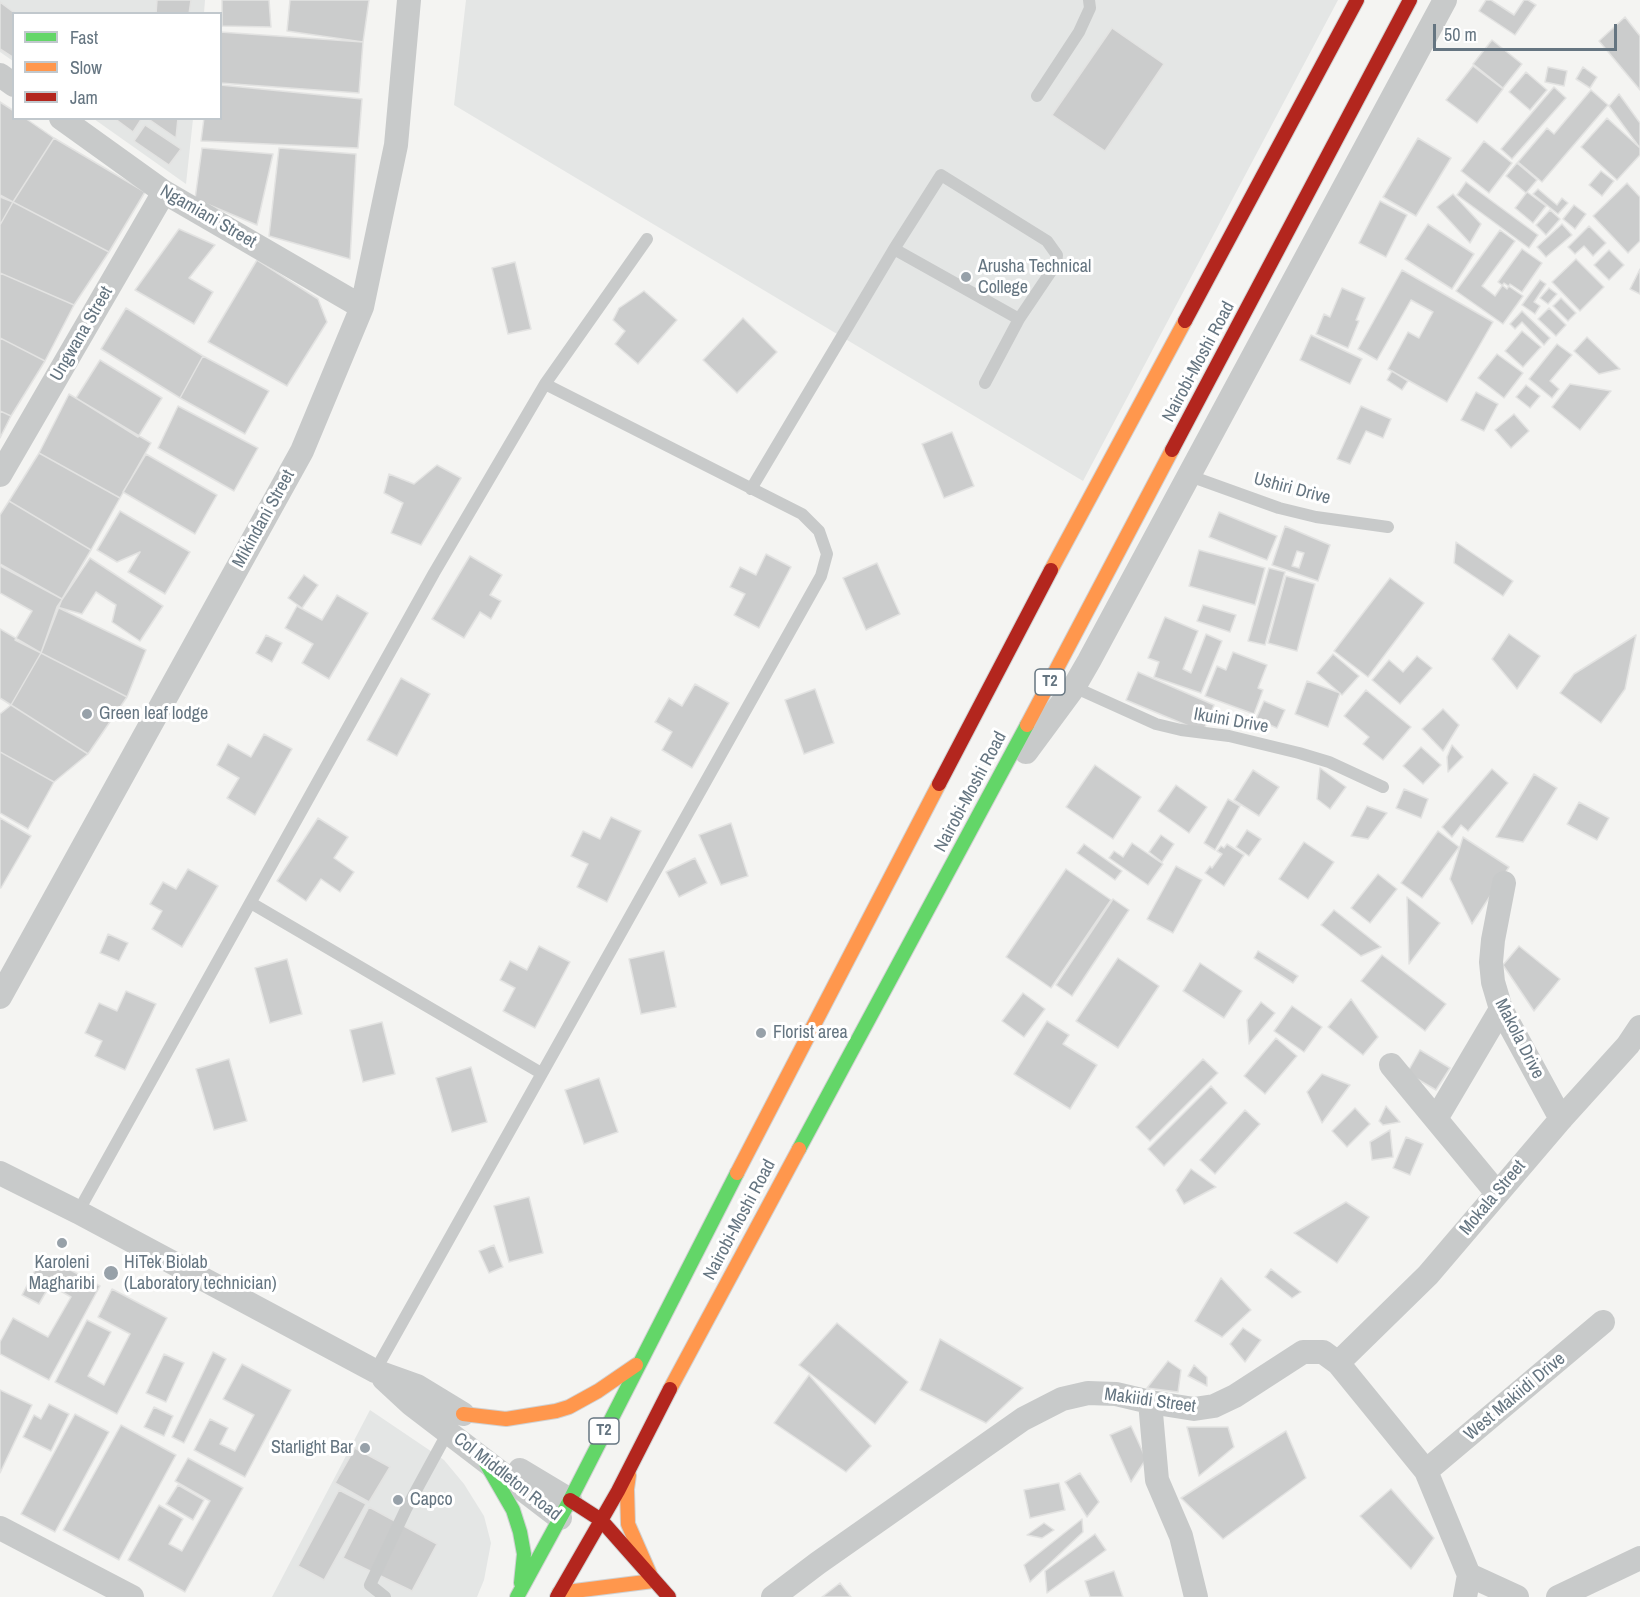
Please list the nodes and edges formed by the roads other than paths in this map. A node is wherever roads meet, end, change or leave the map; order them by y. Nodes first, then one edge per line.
1 (410, 0) edge
2 (1089, 0) edge
3 (1357, 0) edge
4 (1410, 0) edge
5 (1445, 0) edge
6 (1036, 96) dead end
7 (64, 120) edge
8 (164, 192) junction
9 (646, 239) dead end
10 (894, 249) junction
11 (362, 307) junction
12 (1019, 319) junction
13 (985, 383) dead end
14 (544, 384) junction
15 (0, 475) edge
16 (1190, 476) junction
17 (751, 489) junction
18 (1388, 527) dead end
19 (1074, 687) junction
20 (1383, 787) dead end
21 (976, 820) junction
22 (1504, 883) dead end
23 (251, 903) junction
24 (0, 997) edge
25 (1501, 1010) junction
26 (1640, 1027) edge
27 (1391, 1065) dead end
28 (541, 1073) junction
29 (1436, 1119) junction
30 (1561, 1119) junction
31 (0, 1173) edge
32 (1497, 1193) junction
33 (78, 1212) junction
34 (1603, 1322) dead end
35 (639, 1362) junction
36 (1338, 1363) junction
37 (375, 1371) junction
38 (1150, 1402) junction
39 (424, 1414) junction
40 (456, 1423) junction
41 (483, 1458) junction
42 (630, 1467) junction
43 (1426, 1471) junction
44 (601, 1520) junction
45 (575, 1524) junction
46 (0, 1528) edge
47 (1640, 1558) edge
48 (653, 1581) junction
49 (1467, 1586) edge
50 (558, 1595) edge
51 (1512, 1596) edge
52 (132, 1597) edge
53 (385, 1597) edge
54 (517, 1597) edge
55 (669, 1597) edge
56 (773, 1597) edge
57 (1196, 1597) edge
58 (1558, 1597) edge

1 - 11 street, Mikindani Street
2 - 6 lane
3 - 35 main road, Nairobi-Moshi Road / T2
4 - 21 main road, Nairobi-Moshi Road / T2
5 - 16 street
7 - 8 street, Ngamiani Street
8 - 11 street, Ngamiani Street
8 - 15 street, Ungwana Street
9 - 14 lane
10 - 12 lane
10 - 12 lane
10 - 17 lane
11 - 24 street, Mikindani Street
12 - 13 lane
14 - 17 lane
14 - 23 lane
16 - 18 lane, Ushiri Drive
16 - 19 street
17 - 28 lane
19 - 20 lane, Ikuini Drive
19 - 21 street
21 - 42 main road, Nairobi-Moshi Road / T2
22 - 25 street, Makola Drive
23 - 28 lane
23 - 33 lane
25 - 29 street
25 - 30 street, Makola Drive
26 - 30 street, Mokala Street
27 - 29 street
28 - 37 lane
29 - 32 street
30 - 32 street, Mokala Street
31 - 33 street, Col Middleton Road
32 - 36 street, Mokala Street
33 - 37 street, Col Middleton Road
34 - 43 street, West Makiidi Drive
35 - 40 main road
35 - 45 main road, Nairobi-Moshi Road / T2
36 - 38 street, Makiidi Street
36 - 43 street, Makiidi Street
37 - 39 street, Col Middleton Road
37 - 40 street, Col Middleton Road
38 - 56 street, Makiidi Street
38 - 57 street
39 - 40 street, Col Middleton Road
39 - 45 street, Col Middleton Road
40 - 41 street, Col Middleton Road
40 - 53 lane
41 - 45 street, Col Middleton Road
41 - 54 main road
42 - 44 main road, Nairobi-Moshi Road / T2
42 - 48 main road
43 - 49 street, Makiidi Street
44 - 45 main road, Col Middleton Road
44 - 45 main road, Nairobi-Moshi Road / T2
44 - 48 main road, Col Middleton Road
45 - 48 main road
45 - 50 main road, Nairobi-Moshi Road / T2
45 - 54 main road, Nairobi-Moshi Road / T2
46 - 52 street
47 - 58 street
48 - 50 main road
48 - 55 main road
49 - 51 street, Makiidi Street

